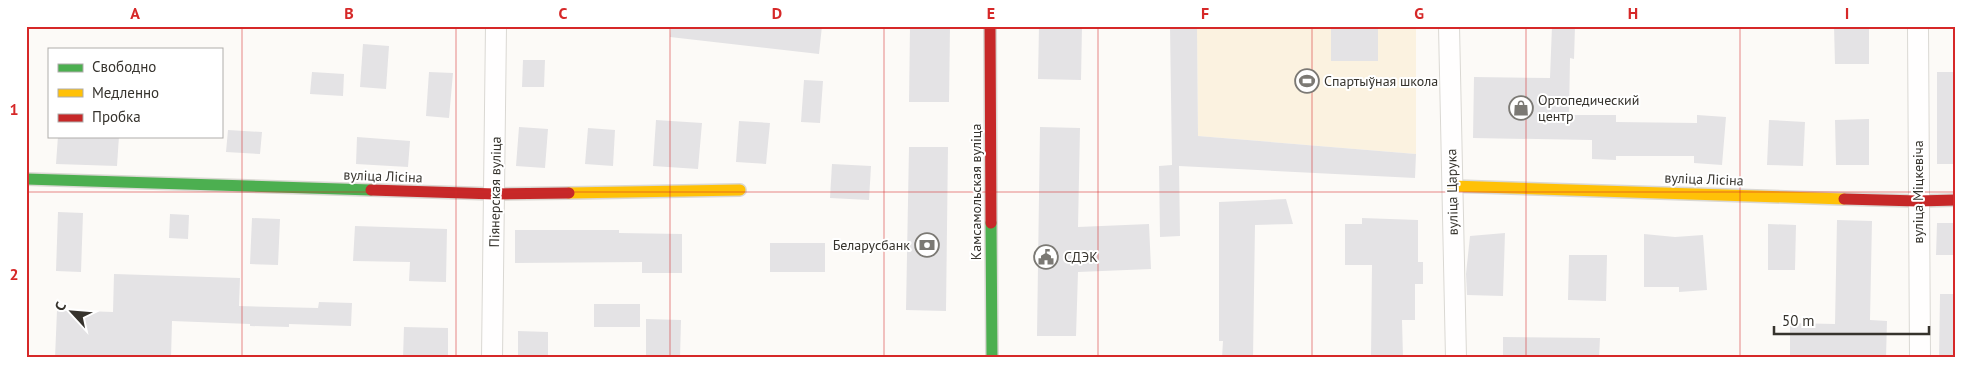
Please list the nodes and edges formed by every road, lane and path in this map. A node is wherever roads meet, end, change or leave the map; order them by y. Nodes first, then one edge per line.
1 (496, 26) edge
2 (990, 26) edge
3 (1449, 26) edge
4 (1918, 26) edge
5 (26, 179) edge
6 (1452, 186) junction
7 (740, 190) dead end
8 (495, 194) junction
9 (1956, 200) edge
10 (1918, 201) junction
11 (492, 358) edge
12 (992, 358) edge
13 (1456, 358) edge
14 (1920, 358) edge

1 - 8 street, Піянерская вуліца
2 - 12 street, Камсамольская вуліца
3 - 6 street, вуліца Царука
4 - 10 street, вуліца Міцкевіча
5 - 8 street, вуліца Лісіна
6 - 10 street, вуліца Лісіна
6 - 13 street, вуліца Царука
7 - 8 street, вуліца Лісіна
8 - 11 street, Піянерская вуліца
9 - 10 street, вуліца Лісіна
10 - 14 street, вуліца Міцкевіча

